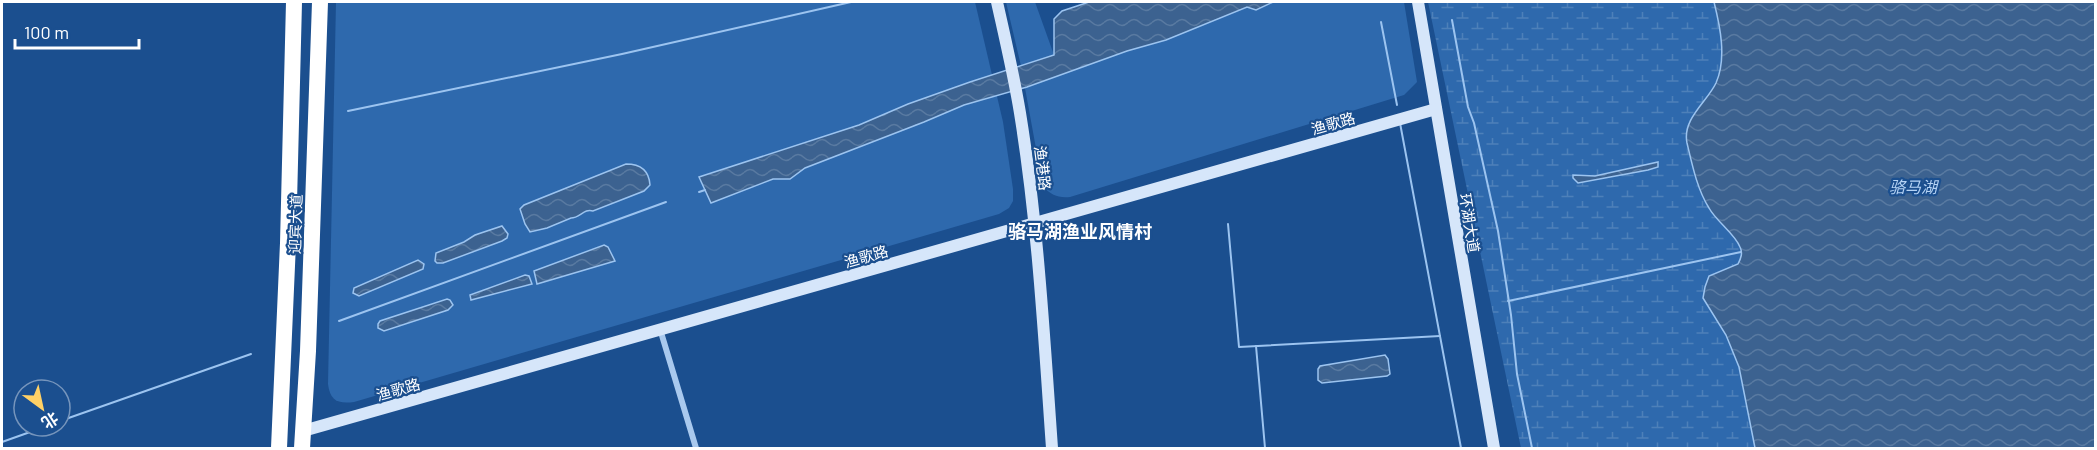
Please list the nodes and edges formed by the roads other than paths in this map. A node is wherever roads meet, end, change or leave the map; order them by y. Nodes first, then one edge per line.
1 (294, 2) edge
2 (320, 2) edge
3 (997, 2) edge
4 (1418, 2) edge
5 (1436, 109) junction
6 (1034, 223) junction
7 (660, 329) junction
8 (303, 431) junction
9 (279, 448) edge
10 (302, 448) edge
11 (696, 448) edge
12 (1052, 448) edge
13 (1494, 448) edge

1 - 9 highway, 迎宾大道
2 - 8 highway, 迎宾大道
3 - 6 street, 渔港路
4 - 5 street, 环湖大道
5 - 6 street, 渔歌路
5 - 13 street, 环湖大道
6 - 7 street, 渔歌路
6 - 12 street, 渔港路
7 - 8 street, 渔歌路
7 - 11 street
8 - 10 highway, 迎宾大道

